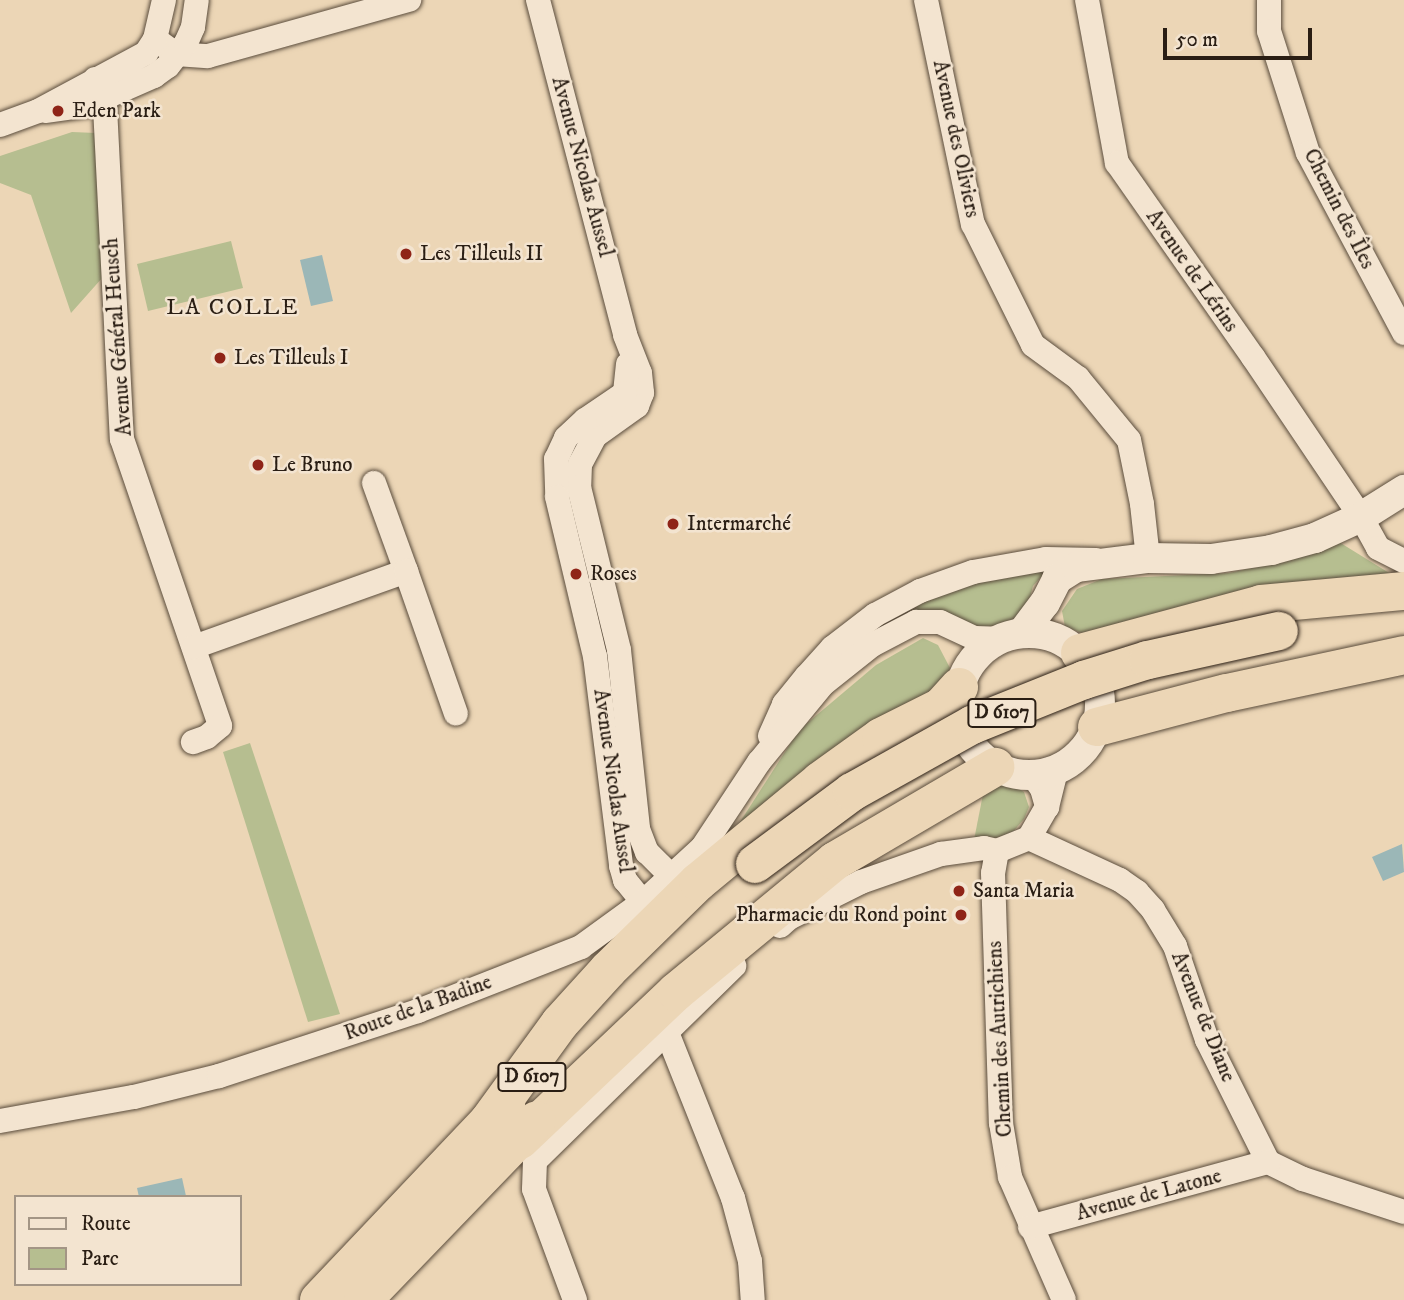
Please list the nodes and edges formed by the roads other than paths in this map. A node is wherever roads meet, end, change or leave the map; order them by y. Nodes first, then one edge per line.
1 (164, 0) edge
2 (197, 0) edge
3 (409, 0) edge
4 (538, 0) edge
5 (926, 0) edge
6 (1087, 0) edge
7 (1269, 0) edge
8 (155, 40) junction
9 (176, 54) junction
10 (100, 89) junction
11 (0, 125) edge
12 (1404, 333) edge
13 (374, 483) dead end
14 (1404, 490) edge
15 (1361, 517) junction
16 (1147, 558) junction
17 (1107, 561) junction
18 (1404, 562) edge
19 (406, 570) junction
20 (1404, 590) edge
21 (1404, 609) edge
22 (957, 629) junction
23 (1404, 634) edge
24 (1038, 640) junction
25 (1281, 643) junction
26 (194, 646) junction
27 (607, 653) junction
28 (1404, 655) edge
29 (966, 674) junction
30 (456, 714) dead end
31 (1097, 727) junction
32 (193, 742) dead end
33 (759, 762) junction
34 (995, 767) junction
35 (1044, 773) junction
36 (1029, 838) junction
37 (997, 850) junction
38 (762, 873) junction
39 (671, 876) junction
40 (643, 902) junction
41 (666, 1030) junction
42 (0, 1121) edge
43 (488, 1122) junction
44 (520, 1140) junction
45 (1268, 1162) junction
46 (1404, 1212) edge
47 (1030, 1227) junction
48 (319, 1300) edge
49 (363, 1300) edge
50 (575, 1300) edge
51 (752, 1300) edge
52 (1064, 1300) edge

1 - 8 street
2 - 9 street
3 - 9 street
4 - 27 street, Avenue Nicolas Aussel
5 - 16 street, Avenue des Oliviers
6 - 15 street, Avenue de Lérins
7 - 12 street, Chemin des Îles
8 - 9 street
8 - 10 street
9 - 10 street
10 - 11 street
10 - 26 street, Avenue Général Heusch
13 - 19 street
14 - 15 street, Route de la Badine
15 - 16 street, Route de la Badine
15 - 18 street, Avenue de Lérins
16 - 17 street, Route de la Badine
17 - 24 street, Route de la Badine
17 - 33 street, Route de la Badine
19 - 26 street
19 - 30 street
20 - 24 highway
21 - 25 highway, D 6107
22 - 24 street, Route de la Badine
22 - 29 street
22 - 33 street, Route de la Badine
23 - 25 highway, D 6107
24 - 29 street
24 - 31 street
25 - 38 highway, D 6107
26 - 32 street, Avenue Général Heusch
27 - 39 street, Avenue Nicolas Aussel
27 - 40 street, Avenue Nicolas Aussel
28 - 31 highway
29 - 34 street
29 - 43 highway
31 - 35 street
33 - 39 street, Route de la Badine
34 - 35 street
34 - 44 highway
35 - 36 street
36 - 37 street
36 - 45 street, Avenue de Diane
37 - 41 street
37 - 47 street, Chemin des Autrichiens
38 - 43 highway, D 6107
38 - 44 highway, D 6107
39 - 40 street, Route de la Badine
40 - 42 street, Route de la Badine
41 - 50 street
41 - 51 street
43 - 48 highway, D 6107
44 - 49 highway, D 6107
45 - 46 street
45 - 47 street, Avenue de Latone
47 - 52 street, Chemin des Autrichiens

